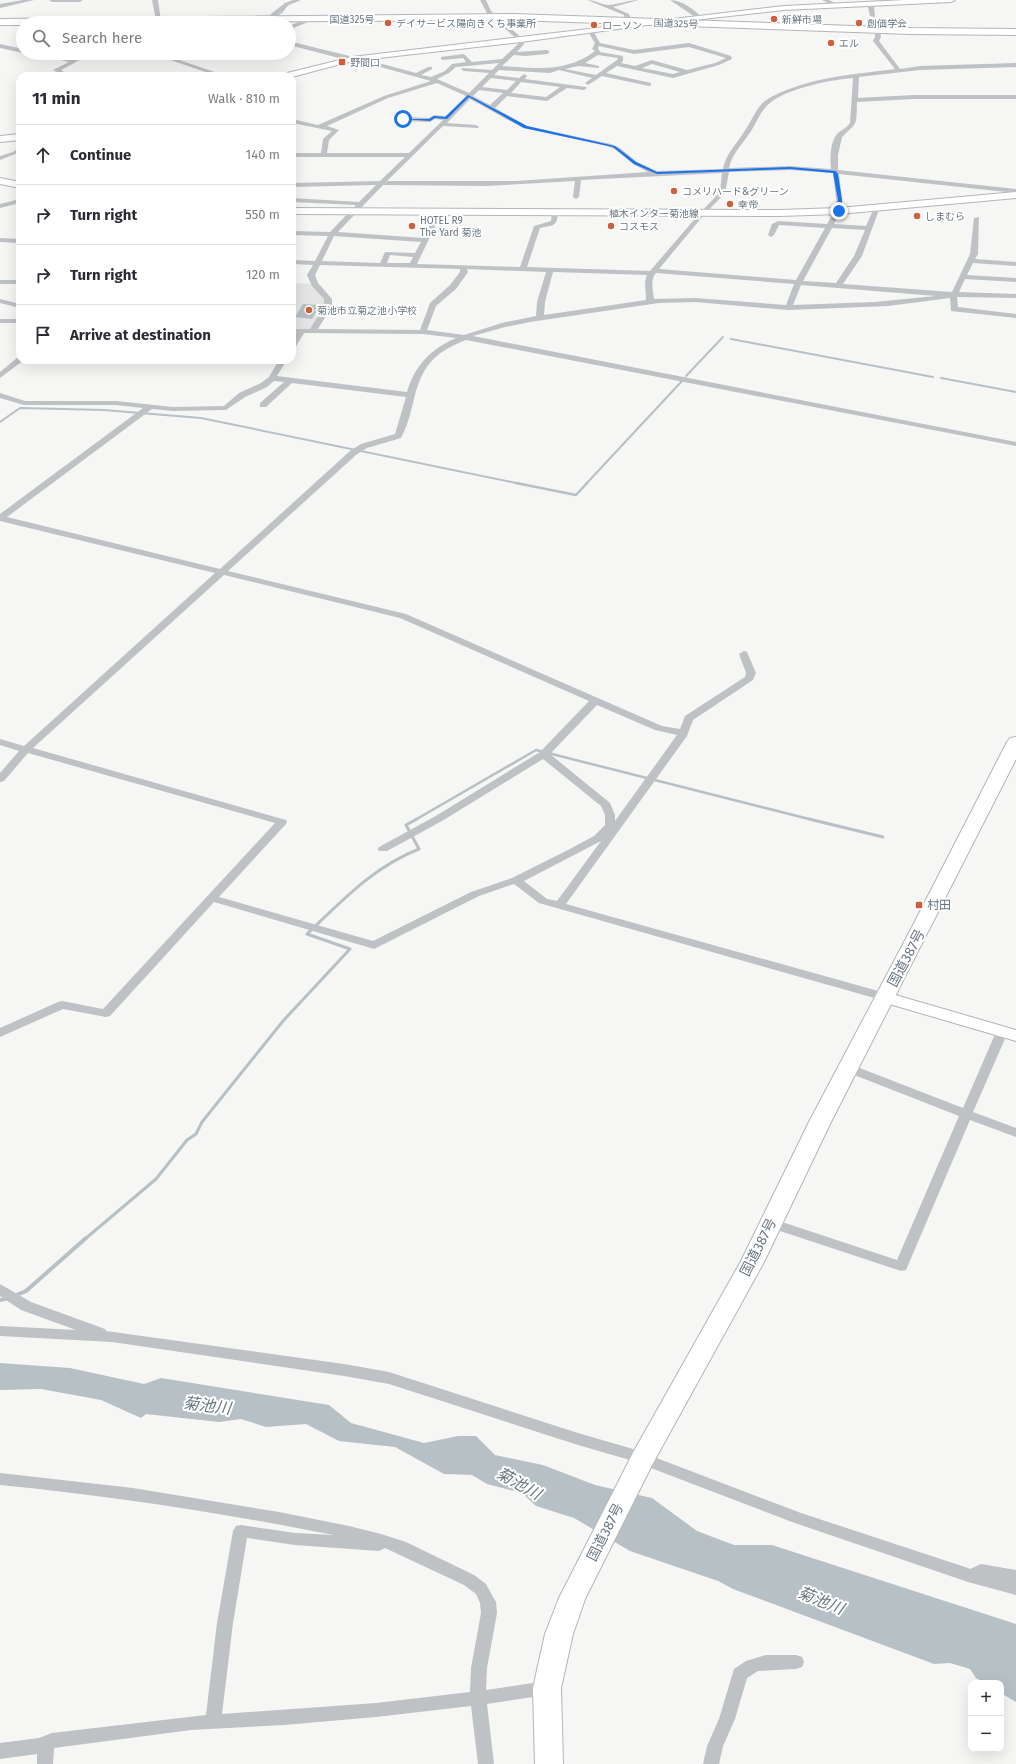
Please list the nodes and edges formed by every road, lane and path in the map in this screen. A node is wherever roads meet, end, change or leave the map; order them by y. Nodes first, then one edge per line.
1 (31, 0) edge
2 (52, 0) edge
3 (80, 0) edge
4 (155, 0) edge
5 (298, 0) edge
6 (483, 0) edge
7 (590, 0) edge
8 (636, 0) edge
9 (673, 0) edge
10 (825, 0) edge
11 (951, 0) edge
12 (869, 4) junction
13 (0, 6) edge
14 (836, 6) junction
15 (605, 7) junction
16 (158, 16) edge
17 (272, 16) edge
18 (873, 16) dead end
19 (494, 18) junction
20 (700, 18) junction
21 (296, 19) edge
22 (306, 19) junction
23 (623, 21) junction
24 (0, 22) edge
25 (16, 22) edge
26 (655, 22) junction
27 (296, 25) edge
28 (590, 30) junction
29 (877, 30) junction
30 (1016, 32) edge
31 (521, 40) junction
32 (598, 44) junction
33 (296, 45) edge
34 (0, 46) edge
35 (16, 49) edge
36 (547, 52) dead end
37 (514, 53) junction
38 (597, 53) junction
39 (443, 58) dead end
40 (352, 59) junction
41 (70, 60) edge
42 (174, 60) edge
43 (505, 61) junction
44 (470, 63) junction
45 (538, 64) dead end
46 (578, 64) junction
47 (617, 64) junction
48 (1014, 65) edge
49 (598, 67) dead end
50 (430, 68) dead end
51 (451, 68) junction
52 (636, 68) junction
53 (558, 69) junction
54 (532, 70) junction
55 (546, 71) junction
56 (899, 71) junction
57 (60, 72) edge
58 (211, 72) edge
59 (494, 72) junction
60 (687, 72) junction
61 (296, 73) edge
62 (1016, 73) edge
63 (416, 75) junction
64 (599, 76) junction
65 (856, 76) junction
66 (521, 79) junction
67 (435, 80) junction
68 (536, 81) junction
69 (649, 84) dead end
70 (530, 86) dead end
71 (565, 86) junction
72 (476, 88) junction
73 (507, 93) junction
74 (469, 96) junction
75 (1016, 97) edge
76 (854, 100) junction
77 (489, 107) junction
78 (405, 116) dead end
79 (446, 118) junction
80 (296, 122) edge
81 (441, 124) junction
82 (321, 126) junction
83 (476, 127) dead end
84 (16, 137) edge
85 (0, 139) edge
86 (16, 152) edge
87 (296, 155) edge
88 (324, 155) junction
89 (410, 155) junction
90 (0, 158) edge
91 (726, 171) junction
92 (834, 172) junction
93 (657, 173) junction
94 (578, 179) junction
95 (0, 181) edge
96 (382, 183) junction
97 (16, 184) edge
98 (296, 184) edge
99 (1015, 192) edge
100 (576, 197) dead end
101 (296, 200) edge
102 (16, 202) edge
103 (0, 206) edge
104 (357, 208) junction
105 (877, 208) junction
106 (296, 211) edge
107 (839, 211) junction
108 (439, 212) junction
109 (555, 213) junction
110 (703, 213) junction
111 (977, 218) dead end
112 (830, 226) junction
113 (868, 228) junction
114 (296, 233) edge
115 (332, 234) junction
116 (771, 235) dead end
117 (0, 240) edge
118 (425, 240) junction
119 (16, 241) edge
120 (417, 255) junction
121 (972, 257) junction
122 (1016, 257) edge
123 (296, 262) edge
124 (317, 263) junction
125 (383, 264) junction
126 (1016, 264) edge
127 (413, 265) junction
128 (463, 266) junction
129 (523, 268) junction
130 (549, 269) junction
131 (654, 272) junction
132 (963, 277) junction
133 (1016, 280) edge
134 (0, 282) edge
135 (16, 282) edge
136 (799, 282) junction
137 (838, 286) junction
138 (953, 295) junction
139 (1016, 296) edge
140 (0, 300) edge
141 (650, 302) junction
142 (16, 305) edge
143 (788, 308) junction
144 (1016, 316) edge
145 (540, 317) junction
146 (0, 321) edge
147 (16, 321) edge
148 (296, 331) edge
149 (301, 332) junction
150 (312, 332) junction
151 (423, 332) junction
152 (465, 336) junction
153 (296, 340) edge
154 (16, 363) edge
155 (281, 364) edge
156 (0, 376) edge
157 (272, 378) junction
158 (290, 380) junction
159 (0, 395) edge
160 (411, 395) junction
161 (263, 404) dead end
162 (150, 407) junction
163 (1016, 444) edge
164 (221, 571) junction
165 (744, 654) dead end
166 (596, 700) junction
167 (683, 733) junction
168 (0, 742) edge
169 (1016, 742) edge
170 (25, 750) junction
171 (544, 754) junction
172 (0, 778) edge
173 (613, 827) junction
174 (383, 848) dead end
175 (516, 880) junction
176 (211, 898) junction
177 (560, 905) junction
178 (886, 997) junction
179 (0, 1033) edge
180 (1009, 1034) edge
181 (848, 1068) junction
182 (966, 1114) junction
183 (1016, 1133) edge
184 (770, 1223) junction
185 (0, 1289) edge
186 (0, 1331) edge
187 (112, 1337) junction
188 (643, 1459) junction
189 (0, 1480) edge
190 (401, 1547) junction
191 (968, 1575) junction
192 (1016, 1577) edge
193 (1016, 1588) edge
194 (796, 1662) dead end
195 (547, 1688) junction
196 (479, 1698) junction
197 (213, 1721) junction
198 (46, 1743) junction
199 (0, 1751) edge
200 (45, 1764) edge
201 (486, 1764) edge
202 (549, 1764) edge
203 (711, 1764) edge

1 - 13 street
2 - 3 street
4 - 16 street
5 - 17 street
6 - 19 street
7 - 15 street
8 - 15 street
9 - 20 street
10 - 14 street
11 - 12 street
12 - 14 street
12 - 18 street
14 - 20 street
15 - 23 street
19 - 22 highway, 国道325号
19 - 23 highway, 国道325号
19 - 31 street
20 - 26 street
21 - 22 highway, 国道325号
22 - 27 street
23 - 26 highway, 国道325号
24 - 25 highway, 国道325号
26 - 28 street
26 - 29 highway, 国道325号
28 - 31 street
28 - 32 street
29 - 30 highway, 国道325号
29 - 56 street
31 - 37 street
31 - 40 street
32 - 38 street
32 - 60 street
33 - 40 street
34 - 35 street
36 - 37 street
37 - 43 street
38 - 46 street
38 - 47 street
39 - 44 street
40 - 61 street
40 - 63 street
41 - 57 street
42 - 58 street
43 - 44 street
43 - 59 street
44 - 51 street
45 - 54 street
46 - 49 street
46 - 53 street
47 - 52 street
47 - 64 street
48 - 56 street
48 - 62 street
50 - 63 street
51 - 59 street
51 - 67 street
52 - 60 street
52 - 60 street
53 - 55 street
53 - 64 street
54 - 55 street
54 - 59 street
54 - 66 street
55 - 68 street
56 - 65 street
59 - 66 street
59 - 72 street
63 - 67 street
64 - 69 street
64 - 71 street
65 - 76 street
65 - 91 street
66 - 68 street
66 - 73 street
67 - 74 street
67 - 82 street
68 - 70 street
68 - 71 street
71 - 73 street
72 - 73 street
72 - 74 street
73 - 77 street
74 - 77 street
74 - 79 street
75 - 76 street
76 - 92 street
77 - 93 street
78 - 79 street
79 - 81 street
80 - 82 street
81 - 83 street
81 - 89 street
82 - 88 street
84 - 85 street
86 - 90 street
87 - 88 street
88 - 89 street
89 - 96 street
91 - 92 street
91 - 93 street
91 - 110 street
92 - 99 street
92 - 107 street
93 - 94 street
94 - 96 street
94 - 100 street
95 - 97 main road
96 - 98 street
96 - 104 street
99 - 105 main road, 植木インター菊池線
101 - 104 street
102 - 103 street
104 - 106 main road, 植木インター菊池線
104 - 108 main road, 植木インター菊池線
104 - 115 street
105 - 107 main road, 植木インター菊池線
105 - 113 street
107 - 110 main road, 植木インター菊池線
107 - 112 street
108 - 109 main road, 植木インター菊池線
108 - 118 street
109 - 110 main road, 植木インター菊池線
109 - 129 street
110 - 131 street
111 - 121 street
112 - 113 street
112 - 116 street
112 - 136 street
113 - 137 street
114 - 115 street
115 - 118 street
115 - 124 street
117 - 119 street
118 - 120 street
120 - 125 street
120 - 127 street
121 - 122 street
121 - 126 street
121 - 132 street
123 - 124 street
124 - 125 street
124 - 150 street
125 - 127 street
127 - 128 street
128 - 129 street
128 - 151 street
129 - 130 street
130 - 131 street
130 - 145 street
131 - 136 street
131 - 141 street
132 - 133 street
132 - 138 street
134 - 135 street
136 - 137 street
136 - 143 street
137 - 138 street
138 - 139 street
138 - 143 street
138 - 144 street
140 - 142 street
141 - 143 street
141 - 145 street
145 - 152 street
146 - 147 street
148 - 149 street
149 - 150 street
149 - 153 street
150 - 151 street
151 - 152 street
152 - 160 street
152 - 163 street
154 - 156 street
155 - 157 street
157 - 158 street
157 - 162 street
158 - 160 street
158 - 161 street
159 - 162 street
160 - 164 street
162 - 164 street
164 - 166 street
164 - 170 street
165 - 167 street
166 - 167 street
166 - 171 street
167 - 173 street
168 - 170 street
169 - 178 highway, 国道387号
170 - 172 street
170 - 176 street
171 - 173 street
171 - 174 street
173 - 175 street
173 - 177 street
175 - 176 street
175 - 177 street
176 - 179 street
177 - 178 street
178 - 180 street
178 - 181 highway, 国道387号
180 - 182 street
181 - 182 street
181 - 184 highway, 国道387号
182 - 183 street
182 - 184 street
184 - 188 highway, 国道387号
185 - 187 street
186 - 187 street
187 - 188 street
188 - 191 street
188 - 195 highway, 国道387号
189 - 190 street
190 - 196 street
190 - 197 street
191 - 192 street
191 - 193 street
194 - 203 street
195 - 196 street
195 - 202 highway, 国道387号
196 - 197 street
196 - 201 street
197 - 198 street
198 - 199 street
198 - 200 street

